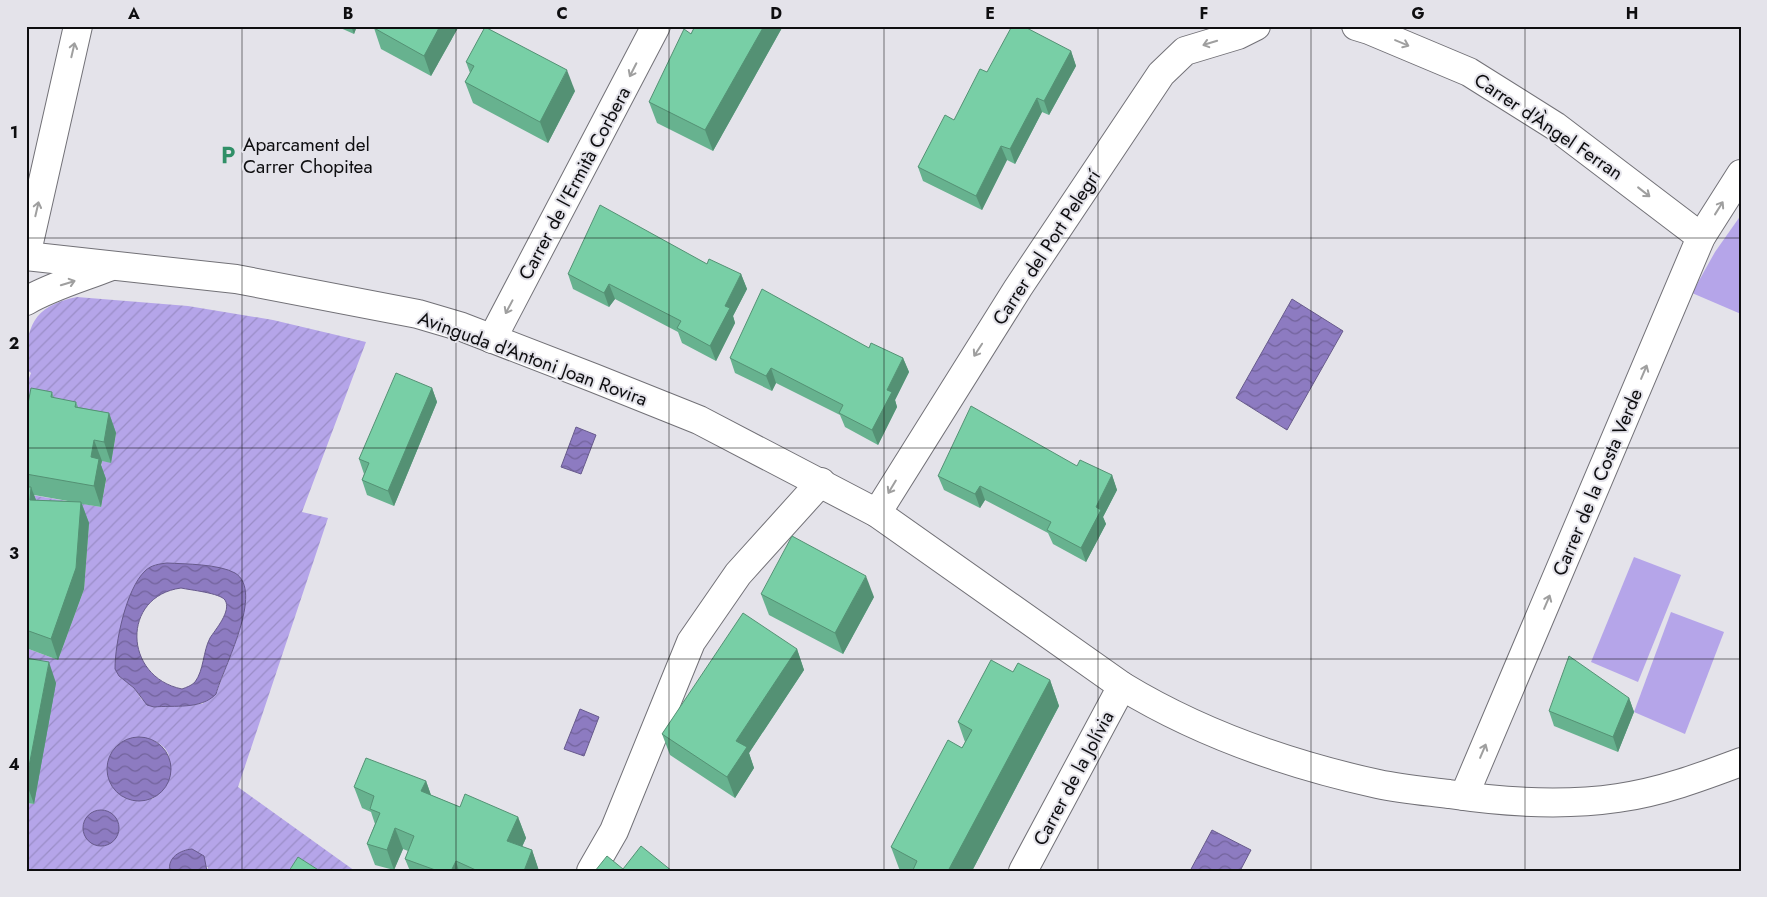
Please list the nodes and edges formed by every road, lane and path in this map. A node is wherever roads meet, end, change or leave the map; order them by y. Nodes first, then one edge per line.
1 (78, 26) edge
2 (656, 26) edge
3 (1256, 26) edge
4 (1356, 26) edge
5 (1741, 174) edge
6 (1701, 237) junction
7 (26, 256) edge
8 (110, 267) junction
9 (26, 300) edge
10 (492, 339) junction
11 (821, 482) junction
12 (876, 513) junction
13 (1122, 686) junction
14 (1741, 762) edge
15 (1464, 796) junction
16 (591, 871) edge
17 (1023, 871) edge

7 -> 1 street
2 -> 10 street, Carrer de l'Ermità Corbera
3 -> 12 street, Carrer del Port Pelegrí
4 -> 6 street, Carrer d'Àngel Ferran
6 -> 5 street, Carrer de la Costa Verde
15 -> 6 street, Carrer de la Costa Verde
7 - 8 street, Avinguda d'Antoni Joan Rovira
9 -> 8 street
8 - 10 street, Avinguda d'Antoni Joan Rovira
10 - 11 street, Avinguda d'Antoni Joan Rovira
11 - 12 street, Avinguda d'Antoni Joan Rovira
11 - 16 street
12 - 13 street, Avinguda d'Antoni Joan Rovira
13 - 15 street, Avinguda d'Antoni Joan Rovira
13 - 17 street, Carrer de la Jolívia
14 - 15 street, Avinguda d'Antoni Joan Rovira

